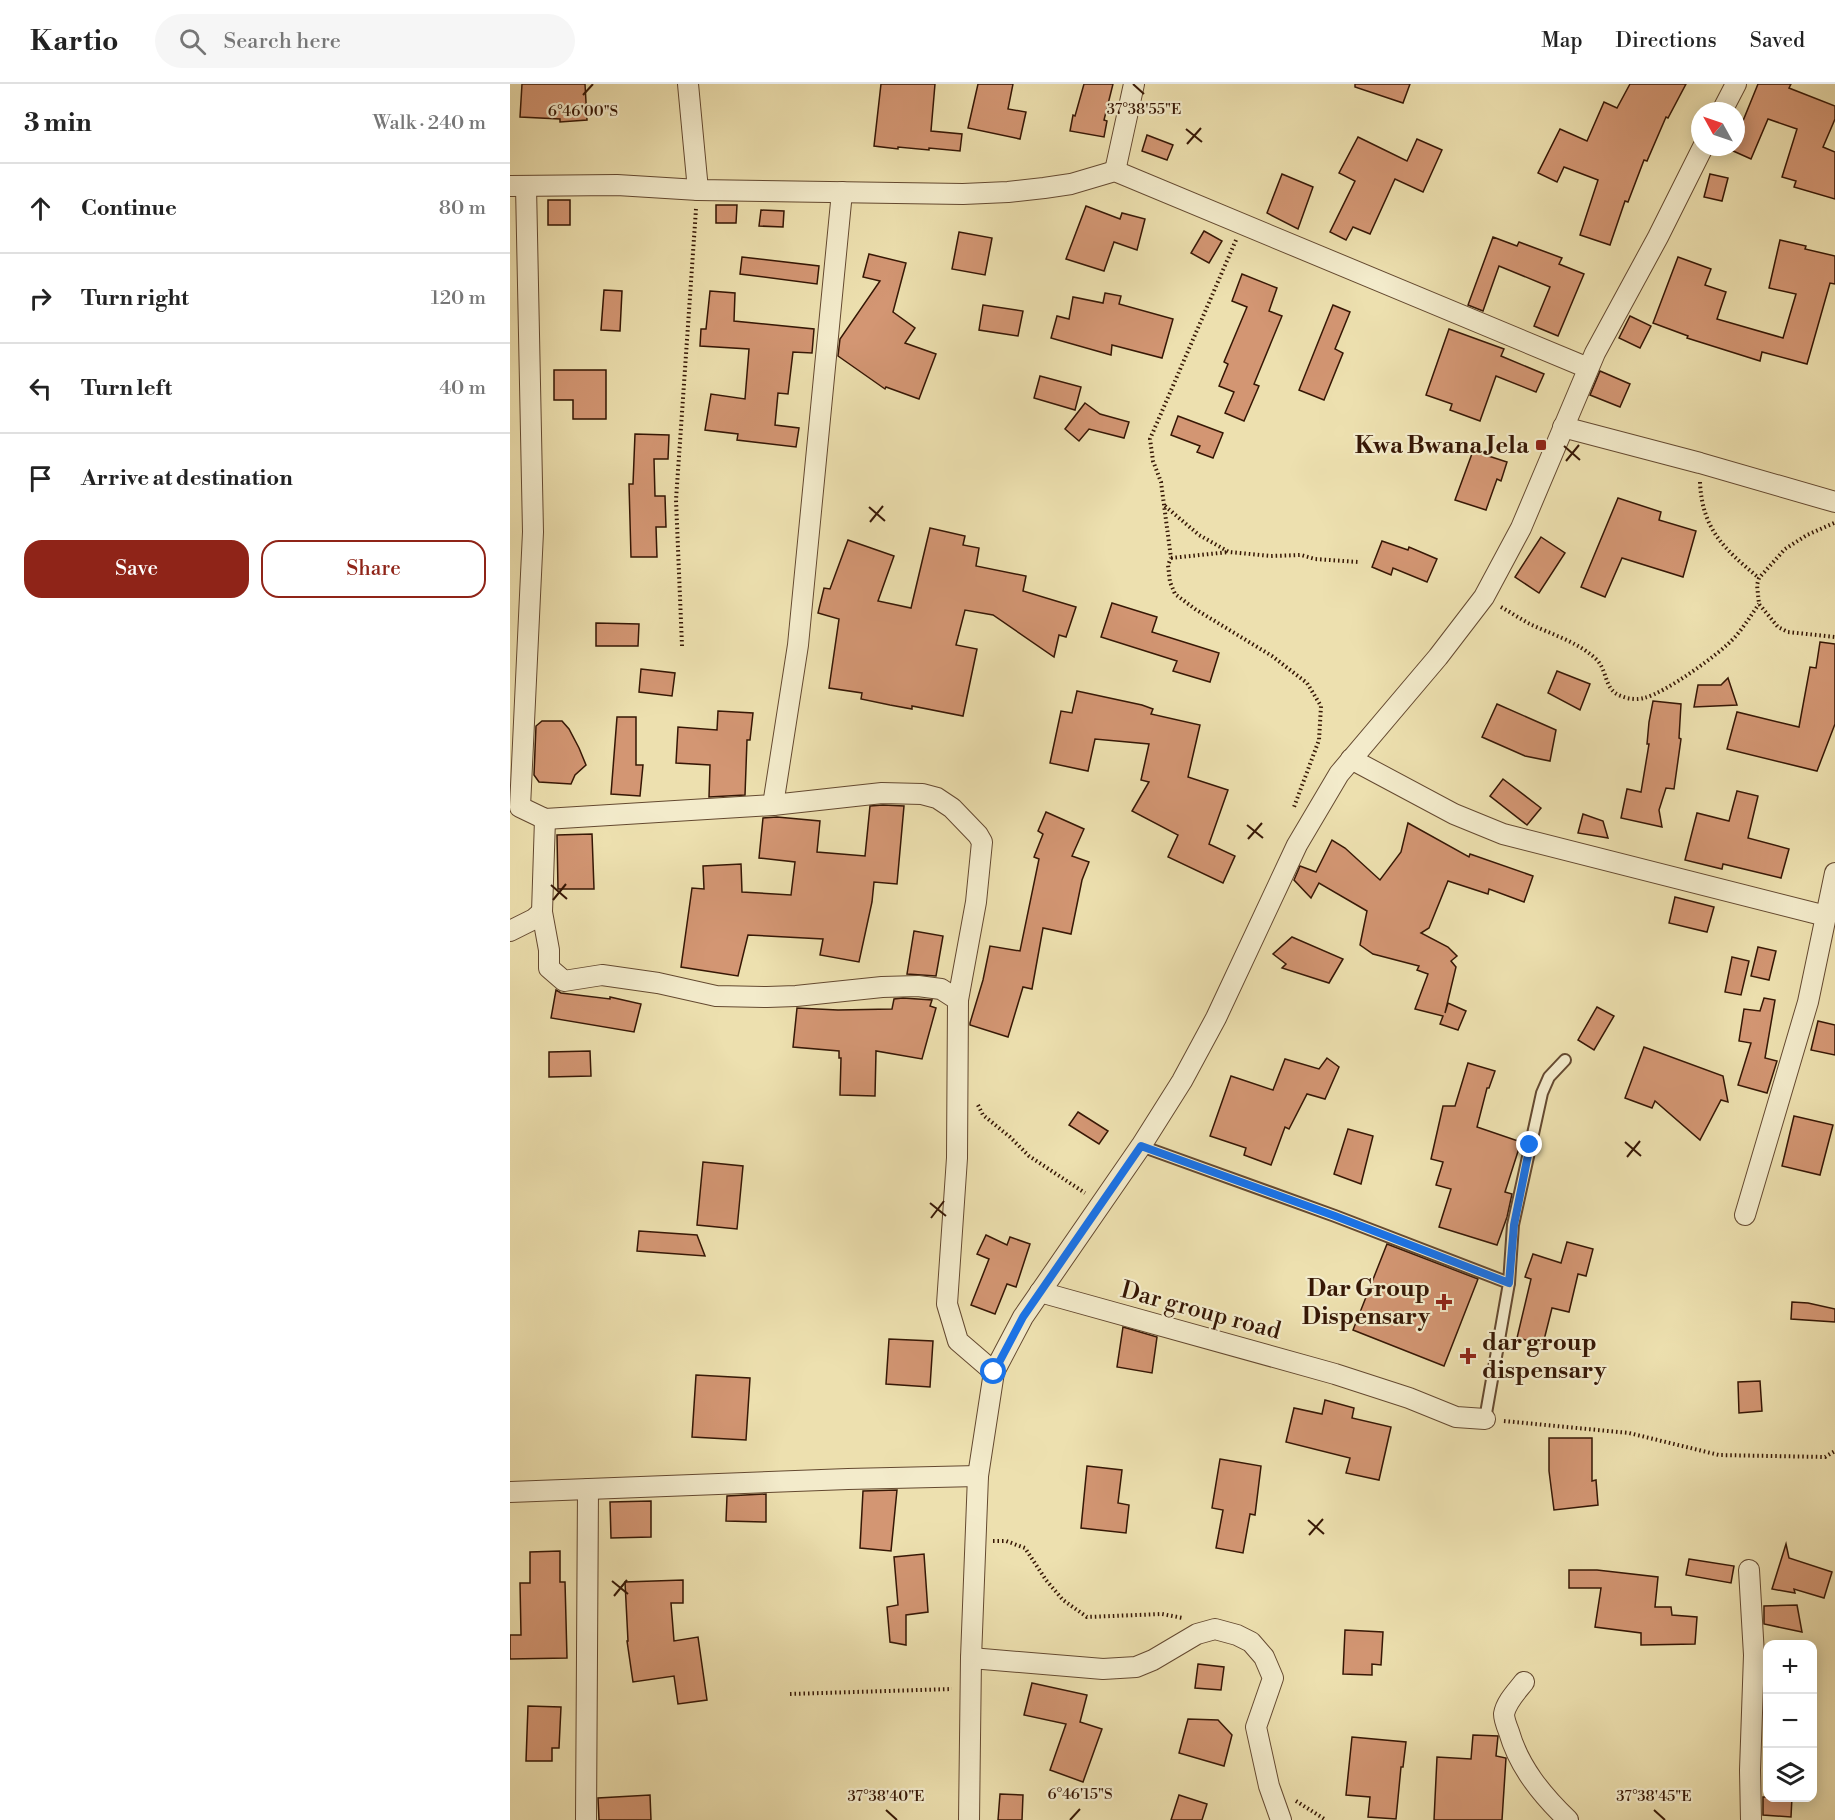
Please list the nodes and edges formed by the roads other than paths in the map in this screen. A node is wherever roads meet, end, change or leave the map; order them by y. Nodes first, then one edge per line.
1 (688, 84) edge
2 (1134, 84) edge
3 (1736, 84) edge
4 (1727, 102) edge
5 (1698, 156) edge
6 (1115, 171) junction
7 (518, 186) edge
8 (698, 190) junction
9 (842, 192) junction
10 (1588, 368) junction
11 (1563, 427) junction
12 (1835, 502) edge
13 (518, 719) edge
14 (1351, 759) junction
15 (773, 806) junction
16 (545, 819) junction
17 (1835, 873) edge
18 (542, 912) junction
19 (1826, 916) junction
20 (510, 931) edge
21 (958, 1000) junction
22 (1565, 1060) dead end
23 (1141, 1146) junction
24 (1744, 1215) dead end
25 (1509, 1283) junction
26 (1040, 1292) junction
27 (994, 1372) junction
28 (1485, 1419) joint
29 (978, 1476) junction
30 (588, 1489) junction
31 (510, 1492) edge
32 (1749, 1570) dead end
33 (970, 1658) junction
34 (1524, 1682) dead end
35 (586, 1820) edge
36 (969, 1820) edge
37 (1281, 1820) edge
38 (1568, 1820) edge
39 (1751, 1820) edge

1 - 8 street
2 - 6 street
3 - 4 street
5 - 10 street
6 - 9 street
6 - 10 street
7 - 8 street
7 - 13 street
8 - 9 street
9 - 15 street
10 - 11 street
11 - 12 street
11 - 14 street
13 - 16 street
14 - 19 street
14 - 23 street
15 - 16 street
15 - 21 street
16 - 18 street
17 - 19 street
18 - 20 street
18 - 21 street
19 - 24 street
21 - 27 street
22 - 25 lane
23 - 25 lane
23 - 26 street
25 - 28 lane
26 - 27 street
26 - 28 street, Dar group road
27 - 29 street
29 - 30 street
29 - 33 street
30 - 31 street
30 - 35 street
32 - 39 street
33 - 36 street
33 - 37 street
34 - 38 street

